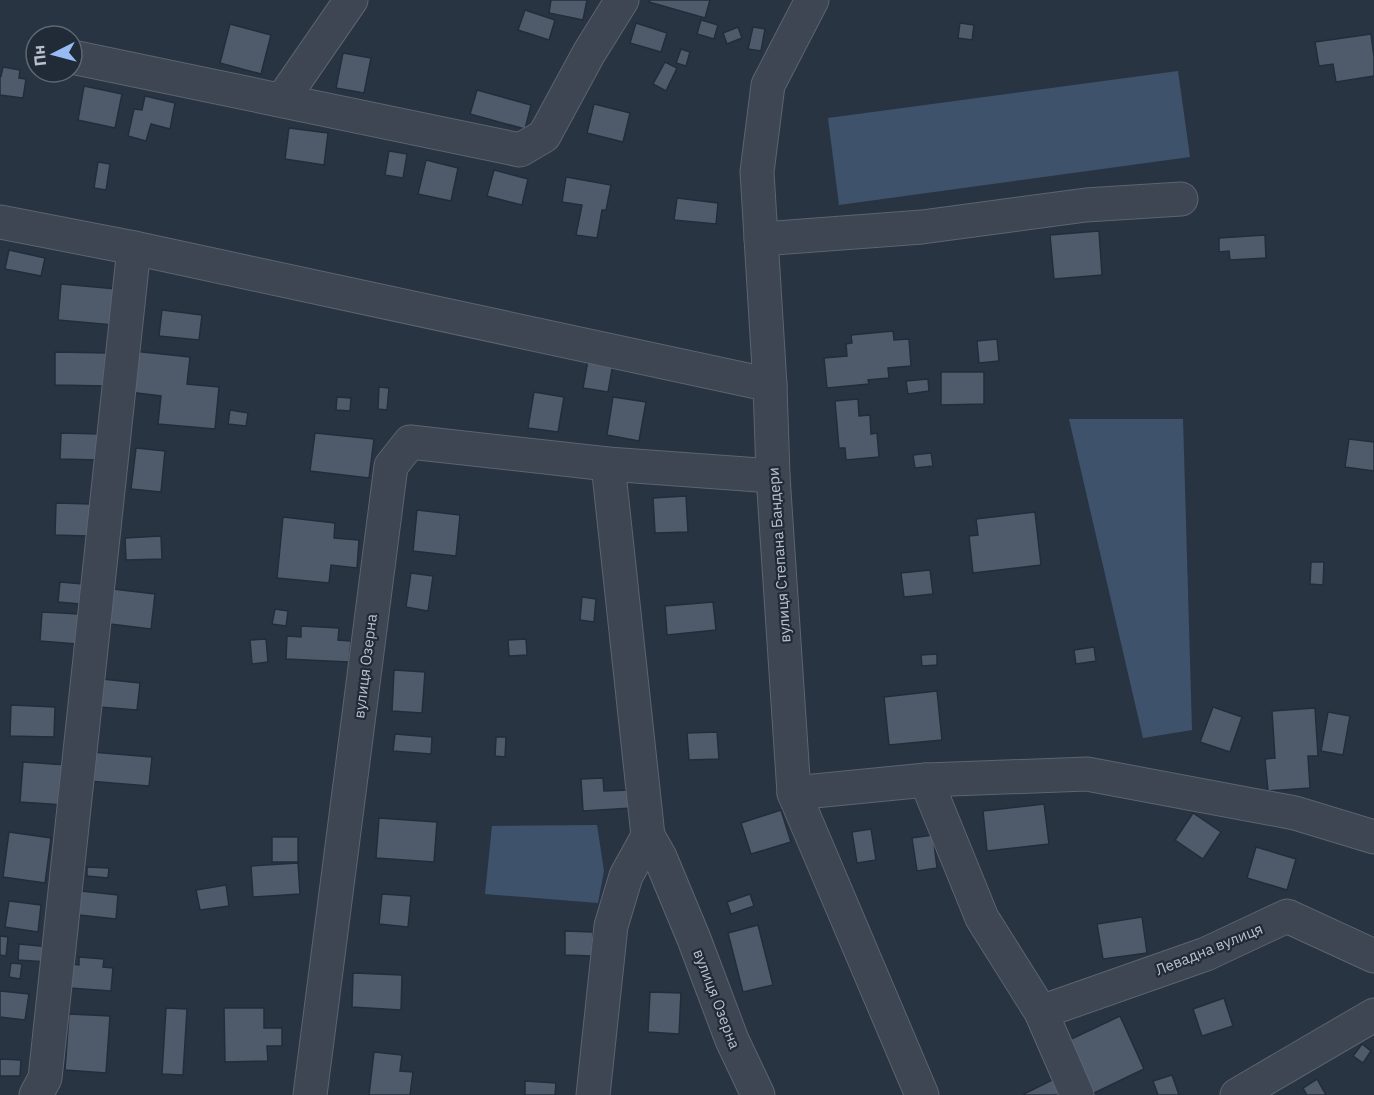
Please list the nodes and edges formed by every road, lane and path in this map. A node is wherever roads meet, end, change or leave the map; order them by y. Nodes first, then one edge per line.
1 (351, 0) edge
2 (622, 0) edge
3 (812, 0) edge
4 (84, 59) edge
5 (282, 100) junction
6 (1181, 199) dead end
7 (0, 222) edge
8 (761, 239) junction
9 (134, 248) junction
10 (770, 385) junction
11 (608, 464) junction
12 (773, 476) junction
13 (926, 780) junction
14 (794, 793) junction
15 (648, 836) junction
16 (1374, 837) edge
17 (1374, 956) edge
18 (1041, 1012) junction
19 (1374, 1015) edge
20 (36, 1095) edge
21 (310, 1095) edge
22 (593, 1095) edge
23 (758, 1095) edge
24 (922, 1095) edge
25 (1077, 1095) edge
26 (1237, 1095) edge

1 - 5 street
2 - 5 street
3 - 8 street, вулиця Степана Бандери
4 - 5 street
6 - 8 street
7 - 9 street
8 - 10 street, вулиця Степана Бандери
9 - 10 street
9 - 20 street
10 - 12 street, вулиця Степана Бандери
11 - 12 street, вулиця Озерна
11 - 15 street, вулиця Озерна
11 - 21 street, вулиця Озерна
12 - 14 street, вулиця Степана Бандери
13 - 14 street
13 - 16 street
13 - 18 street
14 - 24 street, вулиця Степана Бандери
15 - 22 street
15 - 23 street, вулиця Озерна
17 - 18 street, Левадна вулиця
18 - 25 street
19 - 26 street

